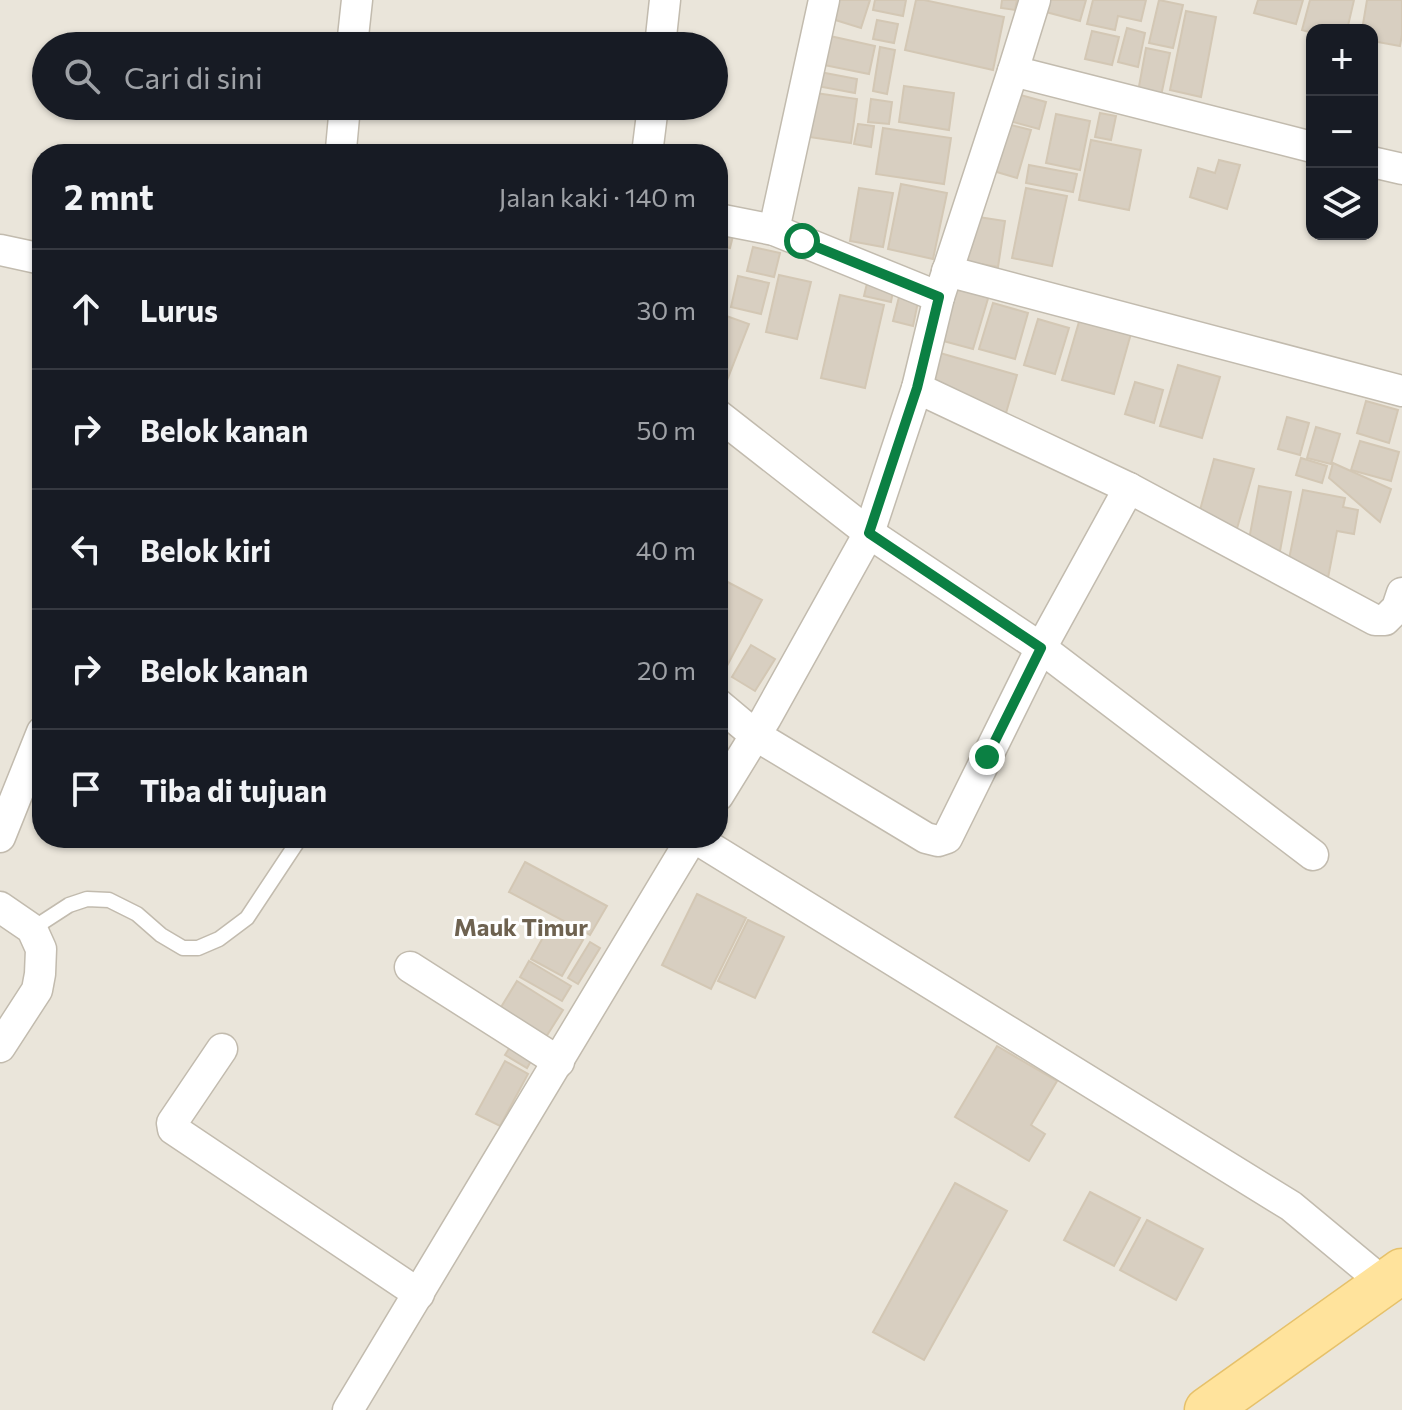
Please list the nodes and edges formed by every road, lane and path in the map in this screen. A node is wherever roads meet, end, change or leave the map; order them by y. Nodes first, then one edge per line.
1 (357, 0) edge
2 (665, 0) edge
3 (824, 0) edge
4 (1035, 0) edge
5 (354, 32) edge
6 (662, 32) edge
7 (1013, 71) junction
8 (346, 120) edge
9 (651, 120) edge
10 (348, 144) edge
11 (648, 144) edge
12 (1306, 145) edge
13 (1378, 163) edge
14 (1402, 169) edge
15 (728, 221) edge
16 (774, 230) junction
17 (0, 250) edge
18 (32, 257) edge
19 (943, 284) junction
20 (917, 388) junction
21 (1402, 391) edge
22 (728, 423) edge
23 (1129, 488) junction
24 (869, 533) junction
25 (1402, 593) edge
26 (1041, 648) junction
27 (728, 712) edge
28 (755, 735) junction
29 (32, 757) edge
30 (728, 780) edge
31 (0, 837) edge
32 (293, 848) edge
33 (688, 848) edge
34 (710, 848) edge
35 (1313, 855) dead end
36 (0, 907) edge
37 (32, 929) junction
38 (410, 967) dead end
39 (0, 1047) edge
40 (222, 1049) dead end
41 (559, 1062) junction
42 (1393, 1278) edge
43 (419, 1294) junction
44 (348, 1410) edge
45 (1207, 1410) edge

1 - 5 street
2 - 6 street
3 - 16 street
4 - 7 street
7 - 12 street
7 - 19 street
8 - 10 street
9 - 11 street
13 - 14 street
15 - 16 street
16 - 19 street
17 - 18 street
19 - 20 street
19 - 21 street
20 - 23 street
20 - 24 street
22 - 24 street
23 - 25 street
23 - 26 street
24 - 26 street
24 - 28 street
26 - 28 street
26 - 35 street
27 - 28 street
28 - 30 street
29 - 31 street
32 - 37 lane
33 - 41 street
34 - 42 street
36 - 37 street
37 - 39 street
38 - 41 street
40 - 43 street
41 - 43 street
42 - 45 main road
43 - 44 street

